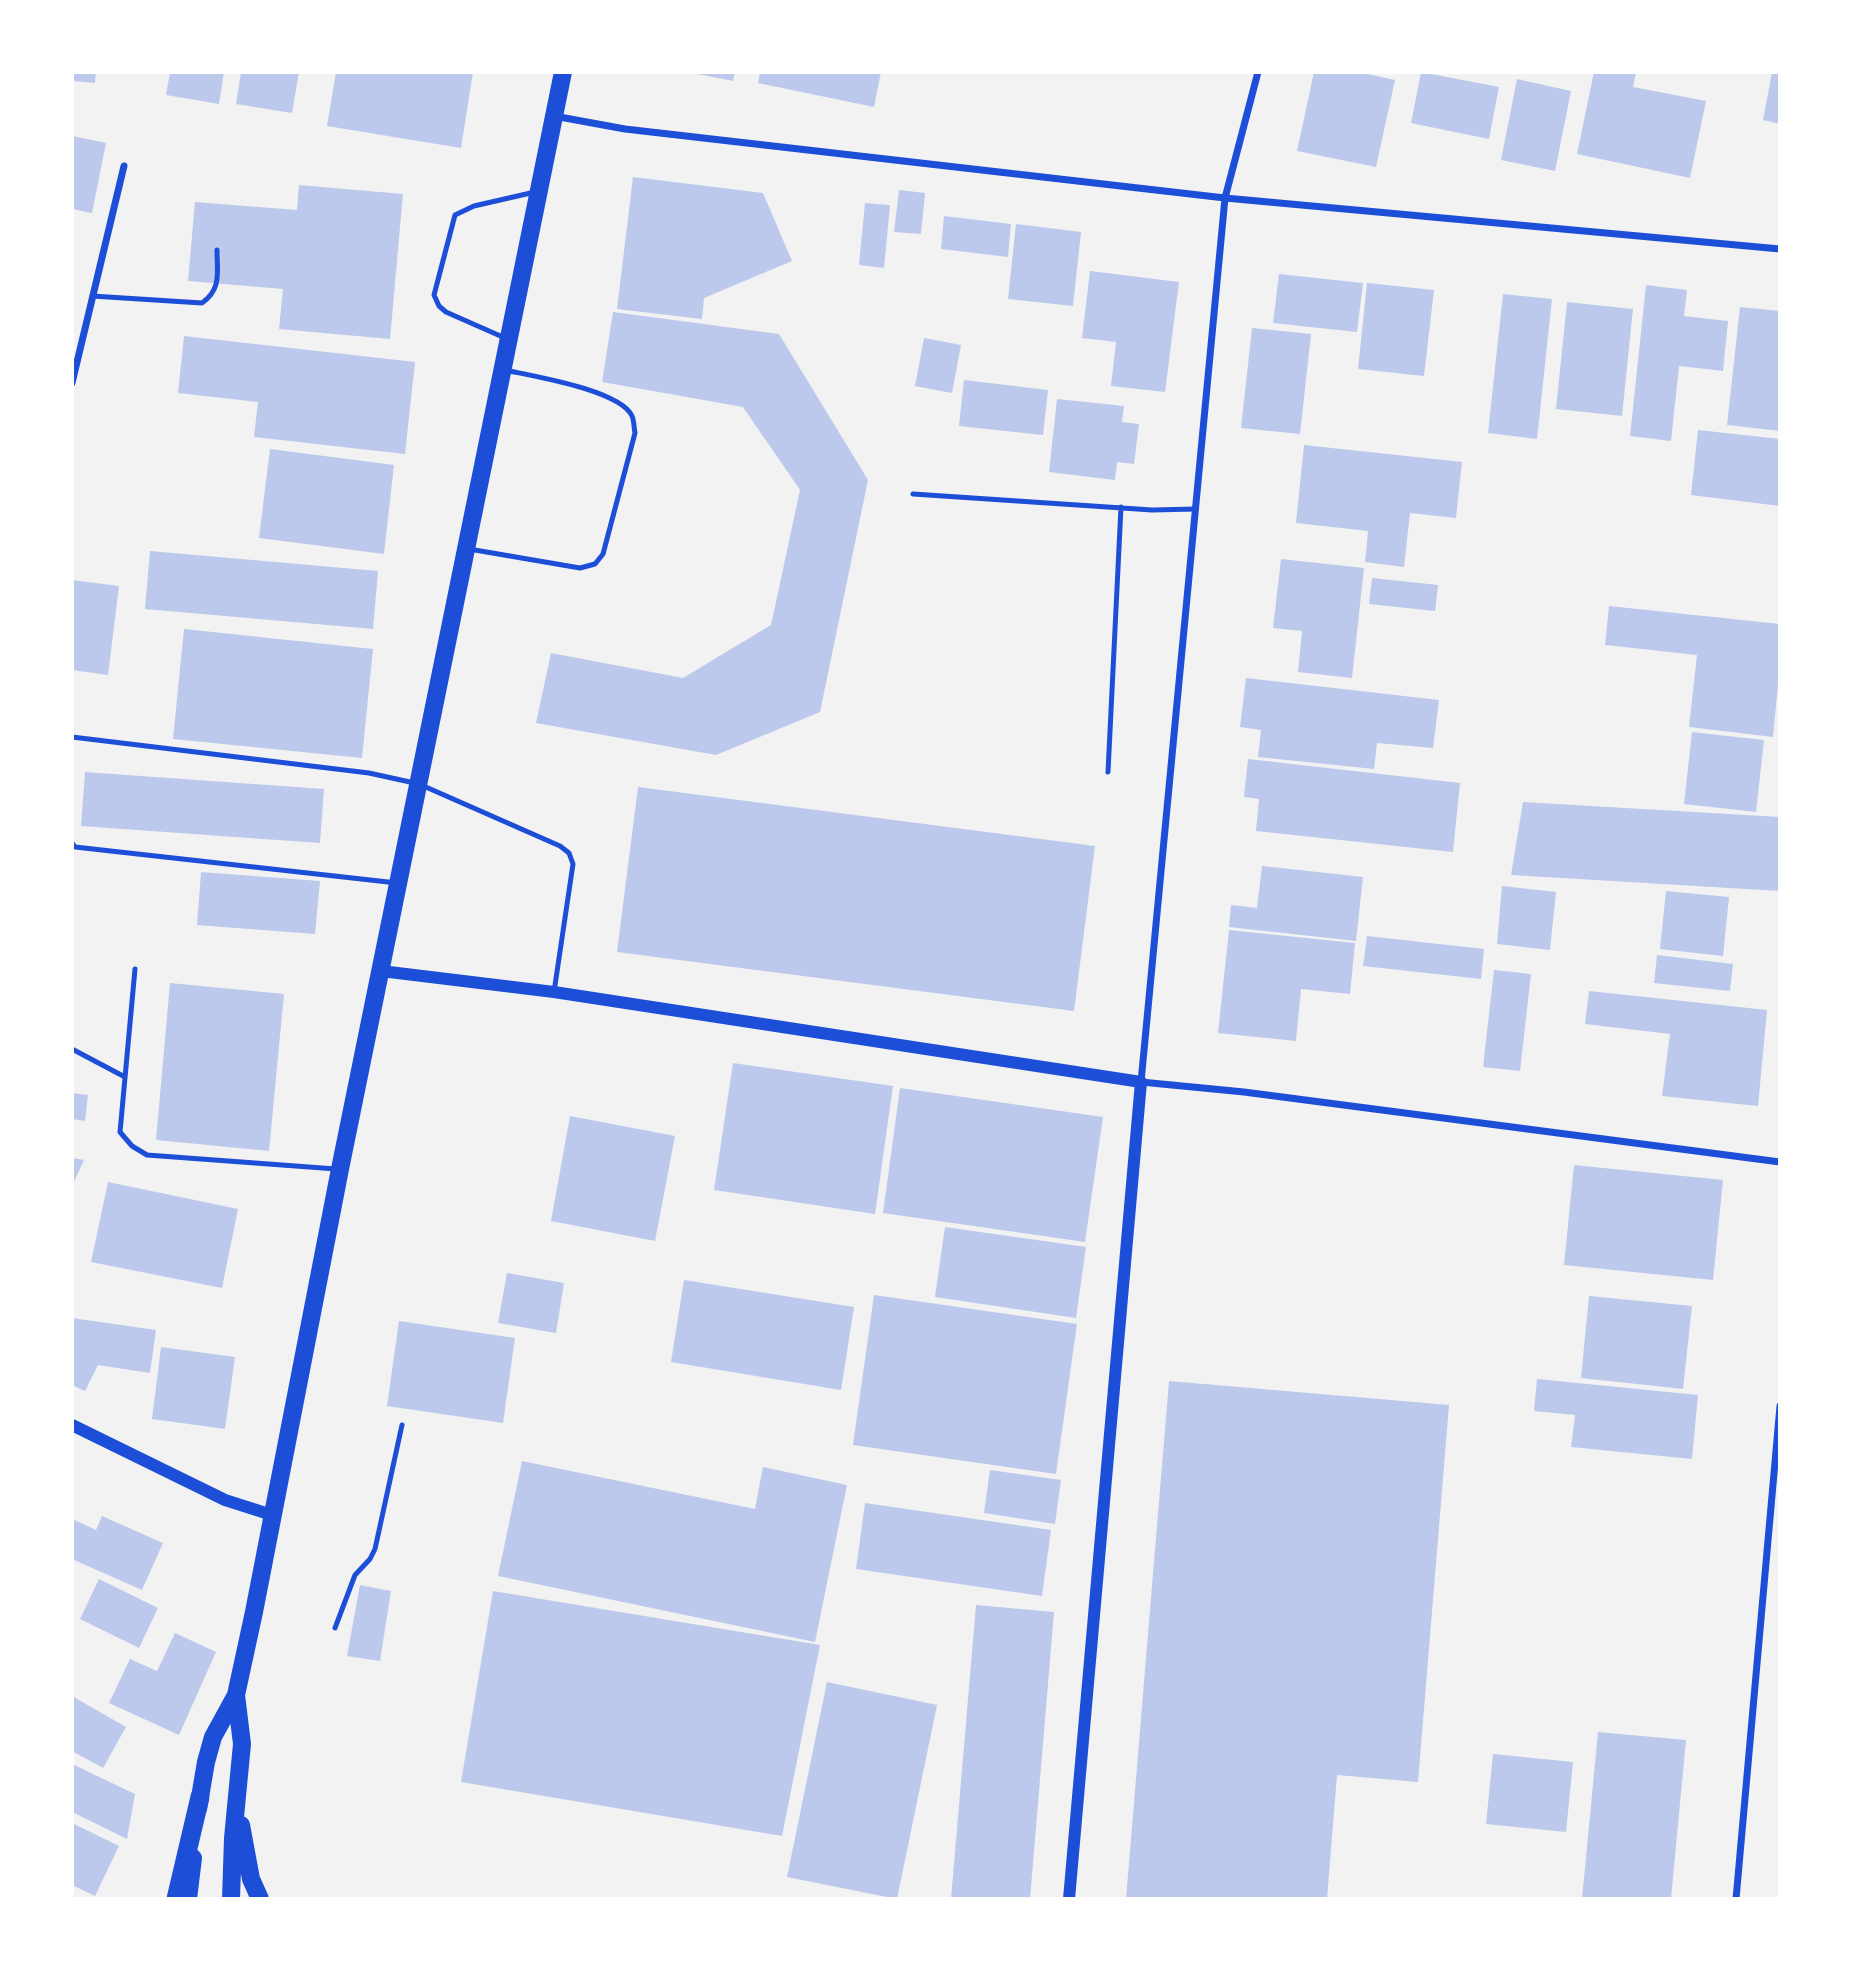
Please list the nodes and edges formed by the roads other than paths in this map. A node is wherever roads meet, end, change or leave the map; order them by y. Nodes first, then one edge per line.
1 (563, 72) edge
2 (1258, 72) edge
3 (553, 116) junction
4 (124, 166) dead end
5 (538, 191) junction
6 (1225, 198) junction
7 (1780, 249) edge
8 (217, 250) dead end
9 (92, 296) junction
10 (509, 341) junction
11 (504, 370) junction
12 (72, 383) edge
13 (913, 494) dead end
14 (1121, 507) junction
15 (1196, 509) junction
16 (466, 549) junction
17 (72, 737) edge
18 (1108, 772) dead end
19 (419, 784) junction
20 (72, 843) edge
21 (400, 883) junction
22 (135, 968) dead end
23 (381, 971) junction
24 (554, 992) junction
25 (72, 1049) edge
26 (125, 1077) junction
27 (1141, 1082) junction
28 (1780, 1162) edge
29 (340, 1170) junction
30 (1780, 1406) edge
31 (402, 1425) dead end
32 (72, 1426) edge
33 (272, 1515) junction
34 (335, 1628) dead end
35 (236, 1695) junction
36 (238, 1793) junction
37 (200, 1797) junction
38 (176, 1899) edge
39 (188, 1899) edge
40 (231, 1899) edge
41 (260, 1899) edge
42 (1069, 1899) edge
43 (1736, 1899) edge

1 - 3 main road
2 - 6 street
3 - 5 main road
3 - 6 street
4 - 9 street
5 - 10 main road
5 - 10 lane
6 - 7 street
6 - 15 street
8 - 9 lane
9 - 12 street
10 - 11 main road
11 - 16 main road
11 - 16 lane
13 - 14 lane
14 - 15 lane
14 - 18 lane
15 - 27 street
16 - 19 main road
17 - 19 lane
19 - 21 main road
19 - 24 lane
20 - 21 lane
21 - 23 main road
22 - 26 lane
23 - 24 street
23 - 29 main road
24 - 27 street
25 - 26 lane
26 - 29 lane
27 - 28 street
27 - 42 street
29 - 33 main road
30 - 43 street
31 - 34 lane
32 - 33 street
33 - 35 main road
35 - 36 main road
35 - 37 main road
36 - 40 main road
36 - 41 main road
37 - 38 highway
37 - 39 main road

